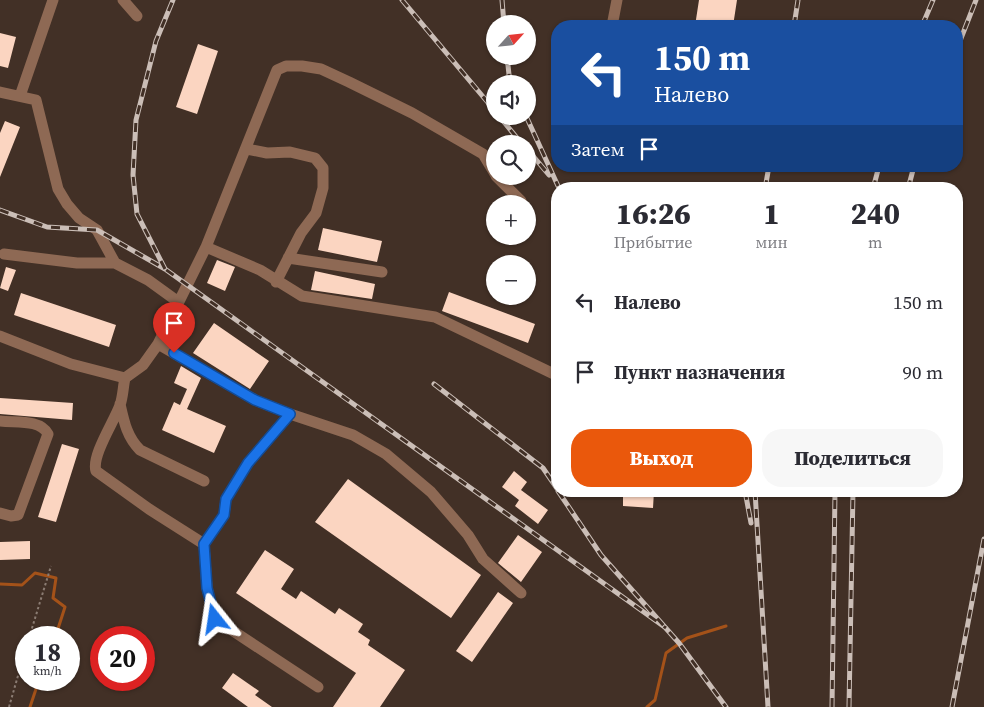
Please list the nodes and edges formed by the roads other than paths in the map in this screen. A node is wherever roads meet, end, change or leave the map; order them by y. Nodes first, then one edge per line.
1 (53, 0) edge
2 (123, 0) edge
3 (617, 0) edge
4 (137, 16) dead end
5 (613, 20) edge
6 (0, 92) edge
7 (20, 96) junction
8 (247, 149) junction
9 (486, 159) edge
10 (505, 185) edge
11 (515, 195) edge
12 (206, 246) junction
13 (4, 254) dead end
14 (288, 258) junction
15 (114, 263) junction
16 (382, 272) dead end
17 (276, 282) junction
18 (178, 301) junction
19 (0, 336) edge
20 (158, 344) junction
21 (551, 373) edge
22 (125, 378) junction
23 (120, 404) junction
24 (290, 414) junction
25 (0, 421) edge
26 (204, 481) dead end
27 (0, 513) edge
28 (204, 544) junction
29 (521, 593) dead end
30 (318, 688) dead end

1 - 7 lane
2 - 4 lane
3 - 5 lane
6 - 7 lane
7 - 15 lane
8 - 9 lane
8 - 12 lane
8 - 14 lane
10 - 11 lane
12 - 17 lane
12 - 18 lane
13 - 15 lane
14 - 16 lane
14 - 17 lane
15 - 18 lane
17 - 21 lane
18 - 20 lane
19 - 22 lane
20 - 22 lane
20 - 24 lane
22 - 23 lane
23 - 26 lane
23 - 28 lane
24 - 28 lane
24 - 29 lane
25 - 27 lane
28 - 30 lane

